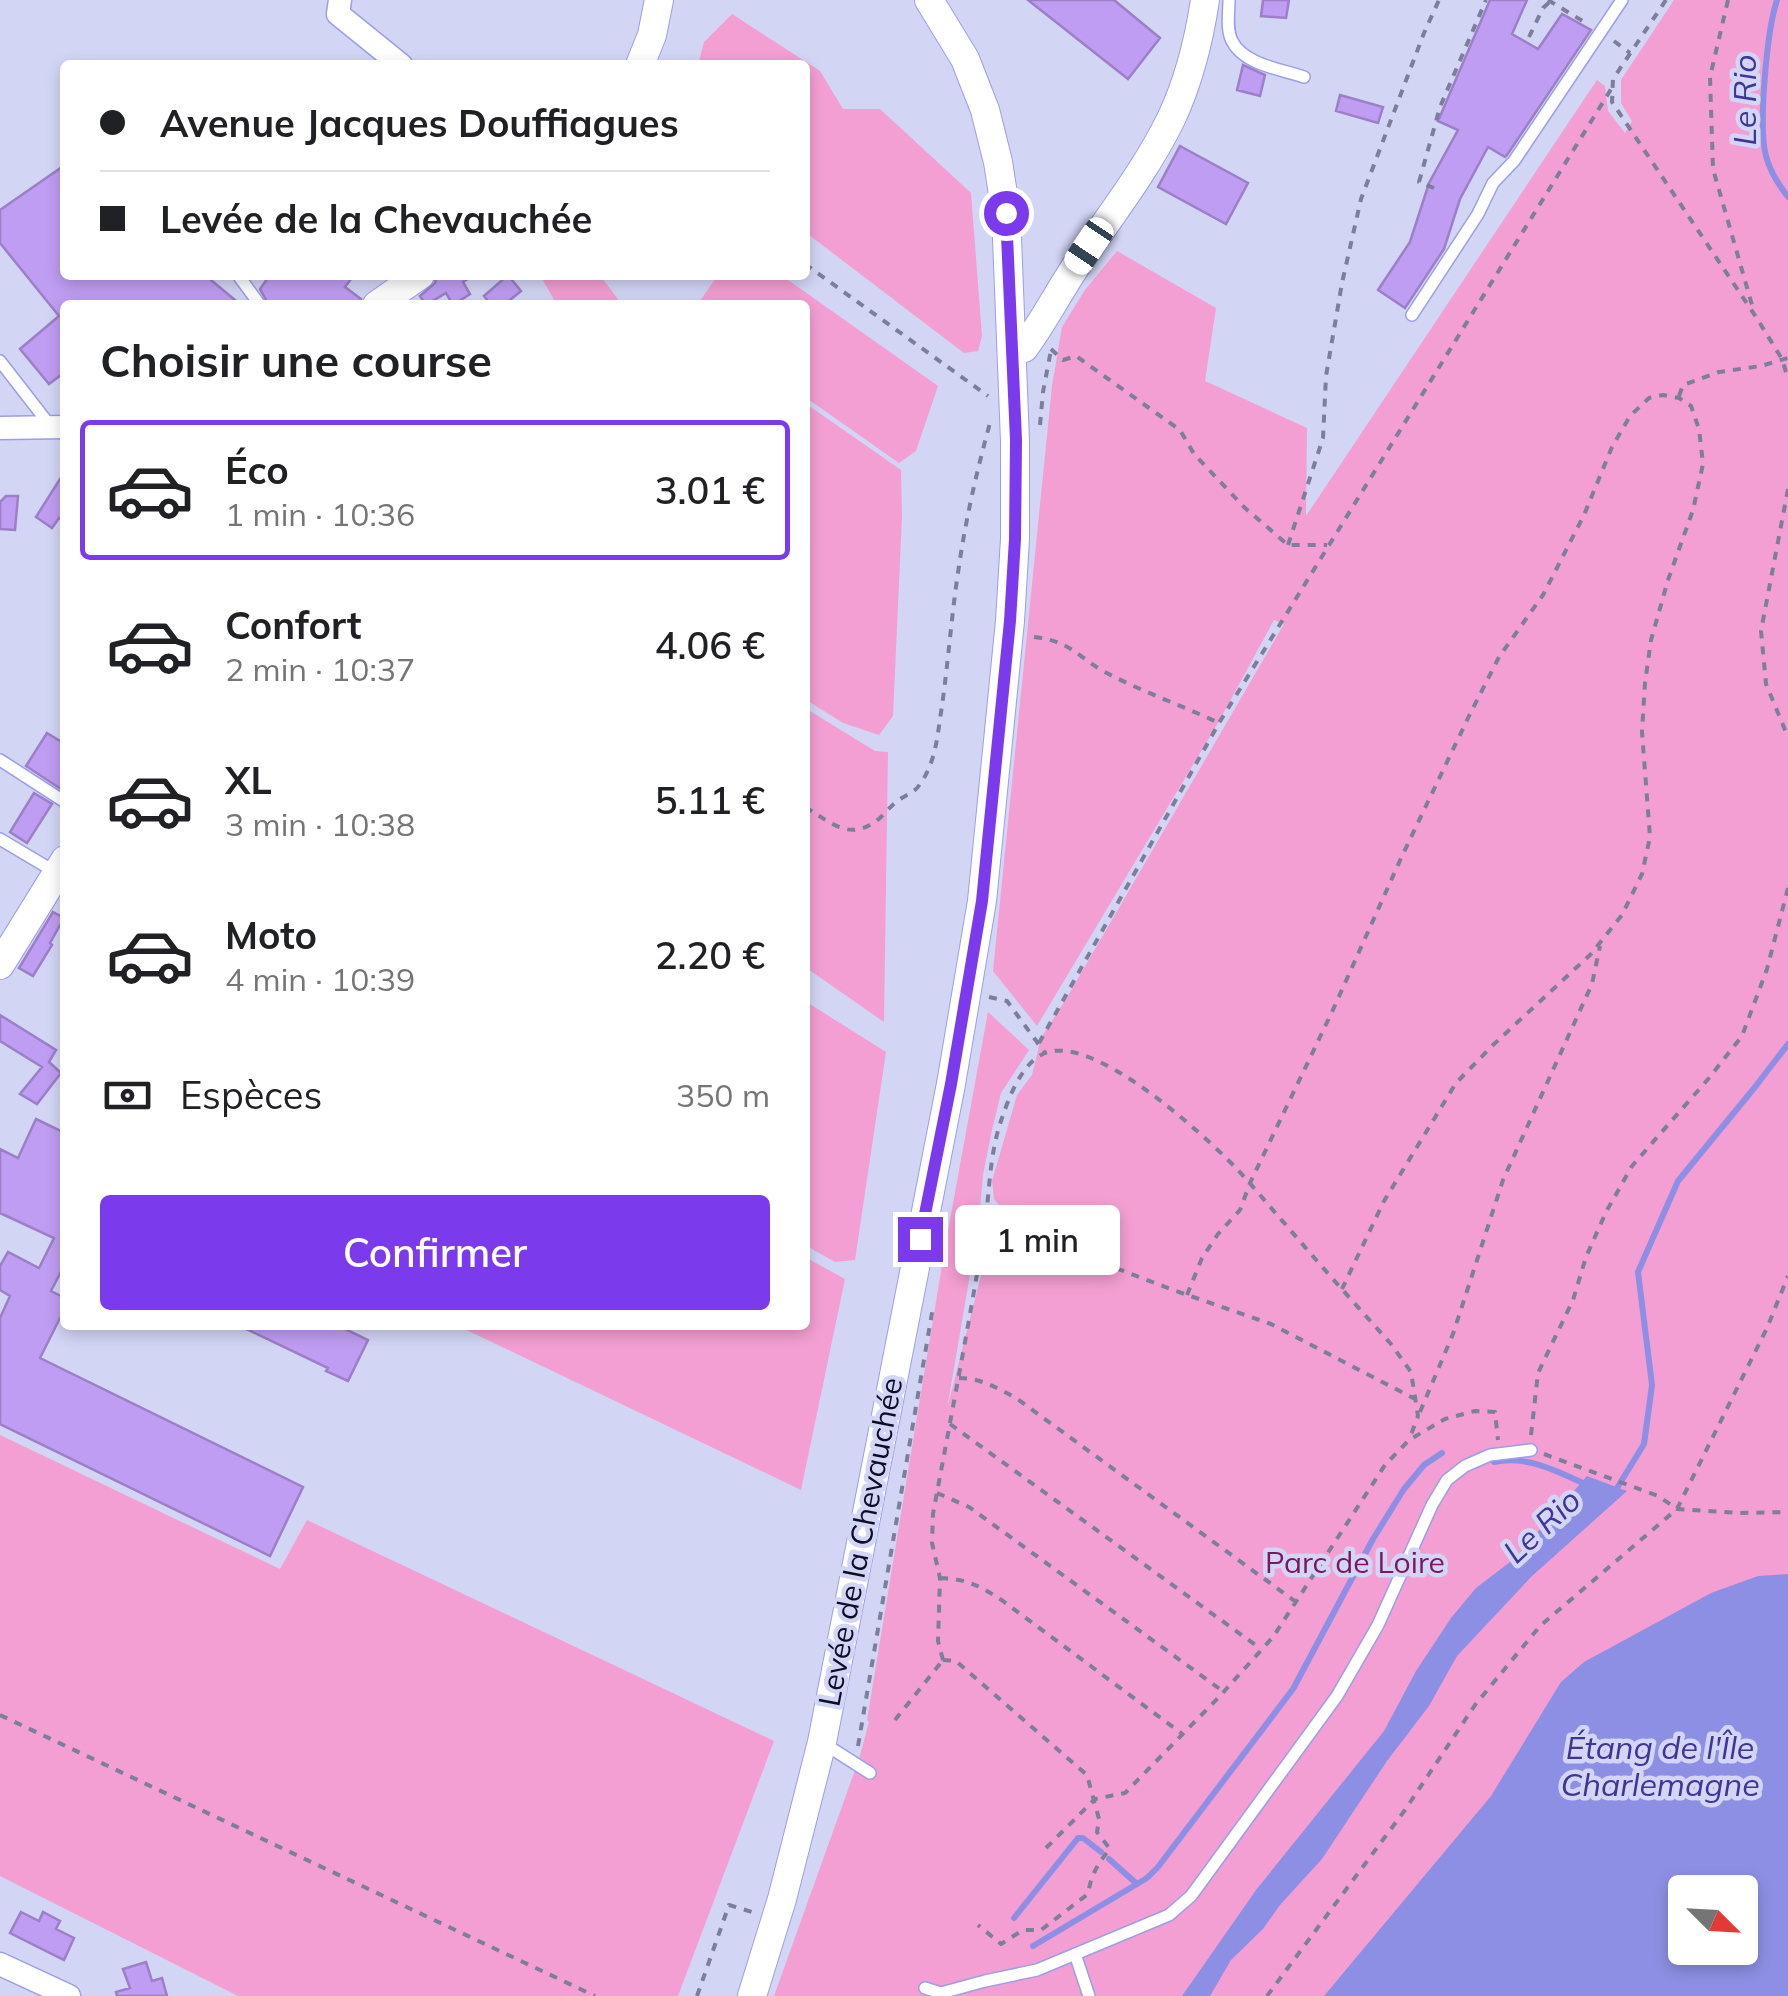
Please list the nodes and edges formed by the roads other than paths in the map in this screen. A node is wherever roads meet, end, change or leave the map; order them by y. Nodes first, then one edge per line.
1 (340, 0) edge
2 (659, 0) edge
3 (929, 0) edge
4 (1205, 0) edge
5 (1229, 0) edge
6 (1622, 0) edge
7 (396, 60) edge
8 (642, 60) edge
9 (1304, 76) dead end
10 (413, 280) edge
11 (384, 300) edge
12 (1412, 315) dead end
13 (1013, 350) junction
14 (0, 361) edge
15 (58, 427) edge
16 (0, 428) edge
17 (0, 760) edge
18 (60, 799) edge
19 (0, 839) edge
20 (60, 867) edge
21 (60, 869) edge
22 (0, 965) edge
23 (1531, 1450) road end
24 (822, 1742) junction
25 (870, 1773) dead end
26 (1075, 1954) junction
27 (0, 1964) edge
28 (925, 1988) dead end
29 (940, 1995) edge
30 (69, 1996) edge
31 (752, 1996) edge
32 (1089, 1996) edge

1 - 7 street
2 - 8 street
3 - 13 street, Levée de la Chevauchée
4 - 13 street
5 - 9 lane
6 - 12 lane
10 - 11 street
13 - 24 street, Levée de la Chevauchée
14 - 15 lane
15 - 16 street
17 - 18 lane
19 - 20 lane
21 - 22 street
23 - 26 lane
24 - 25 lane
24 - 31 street, Levée de la Chevauchée
26 - 29 lane
26 - 32 lane
27 - 30 street
28 - 29 lane

